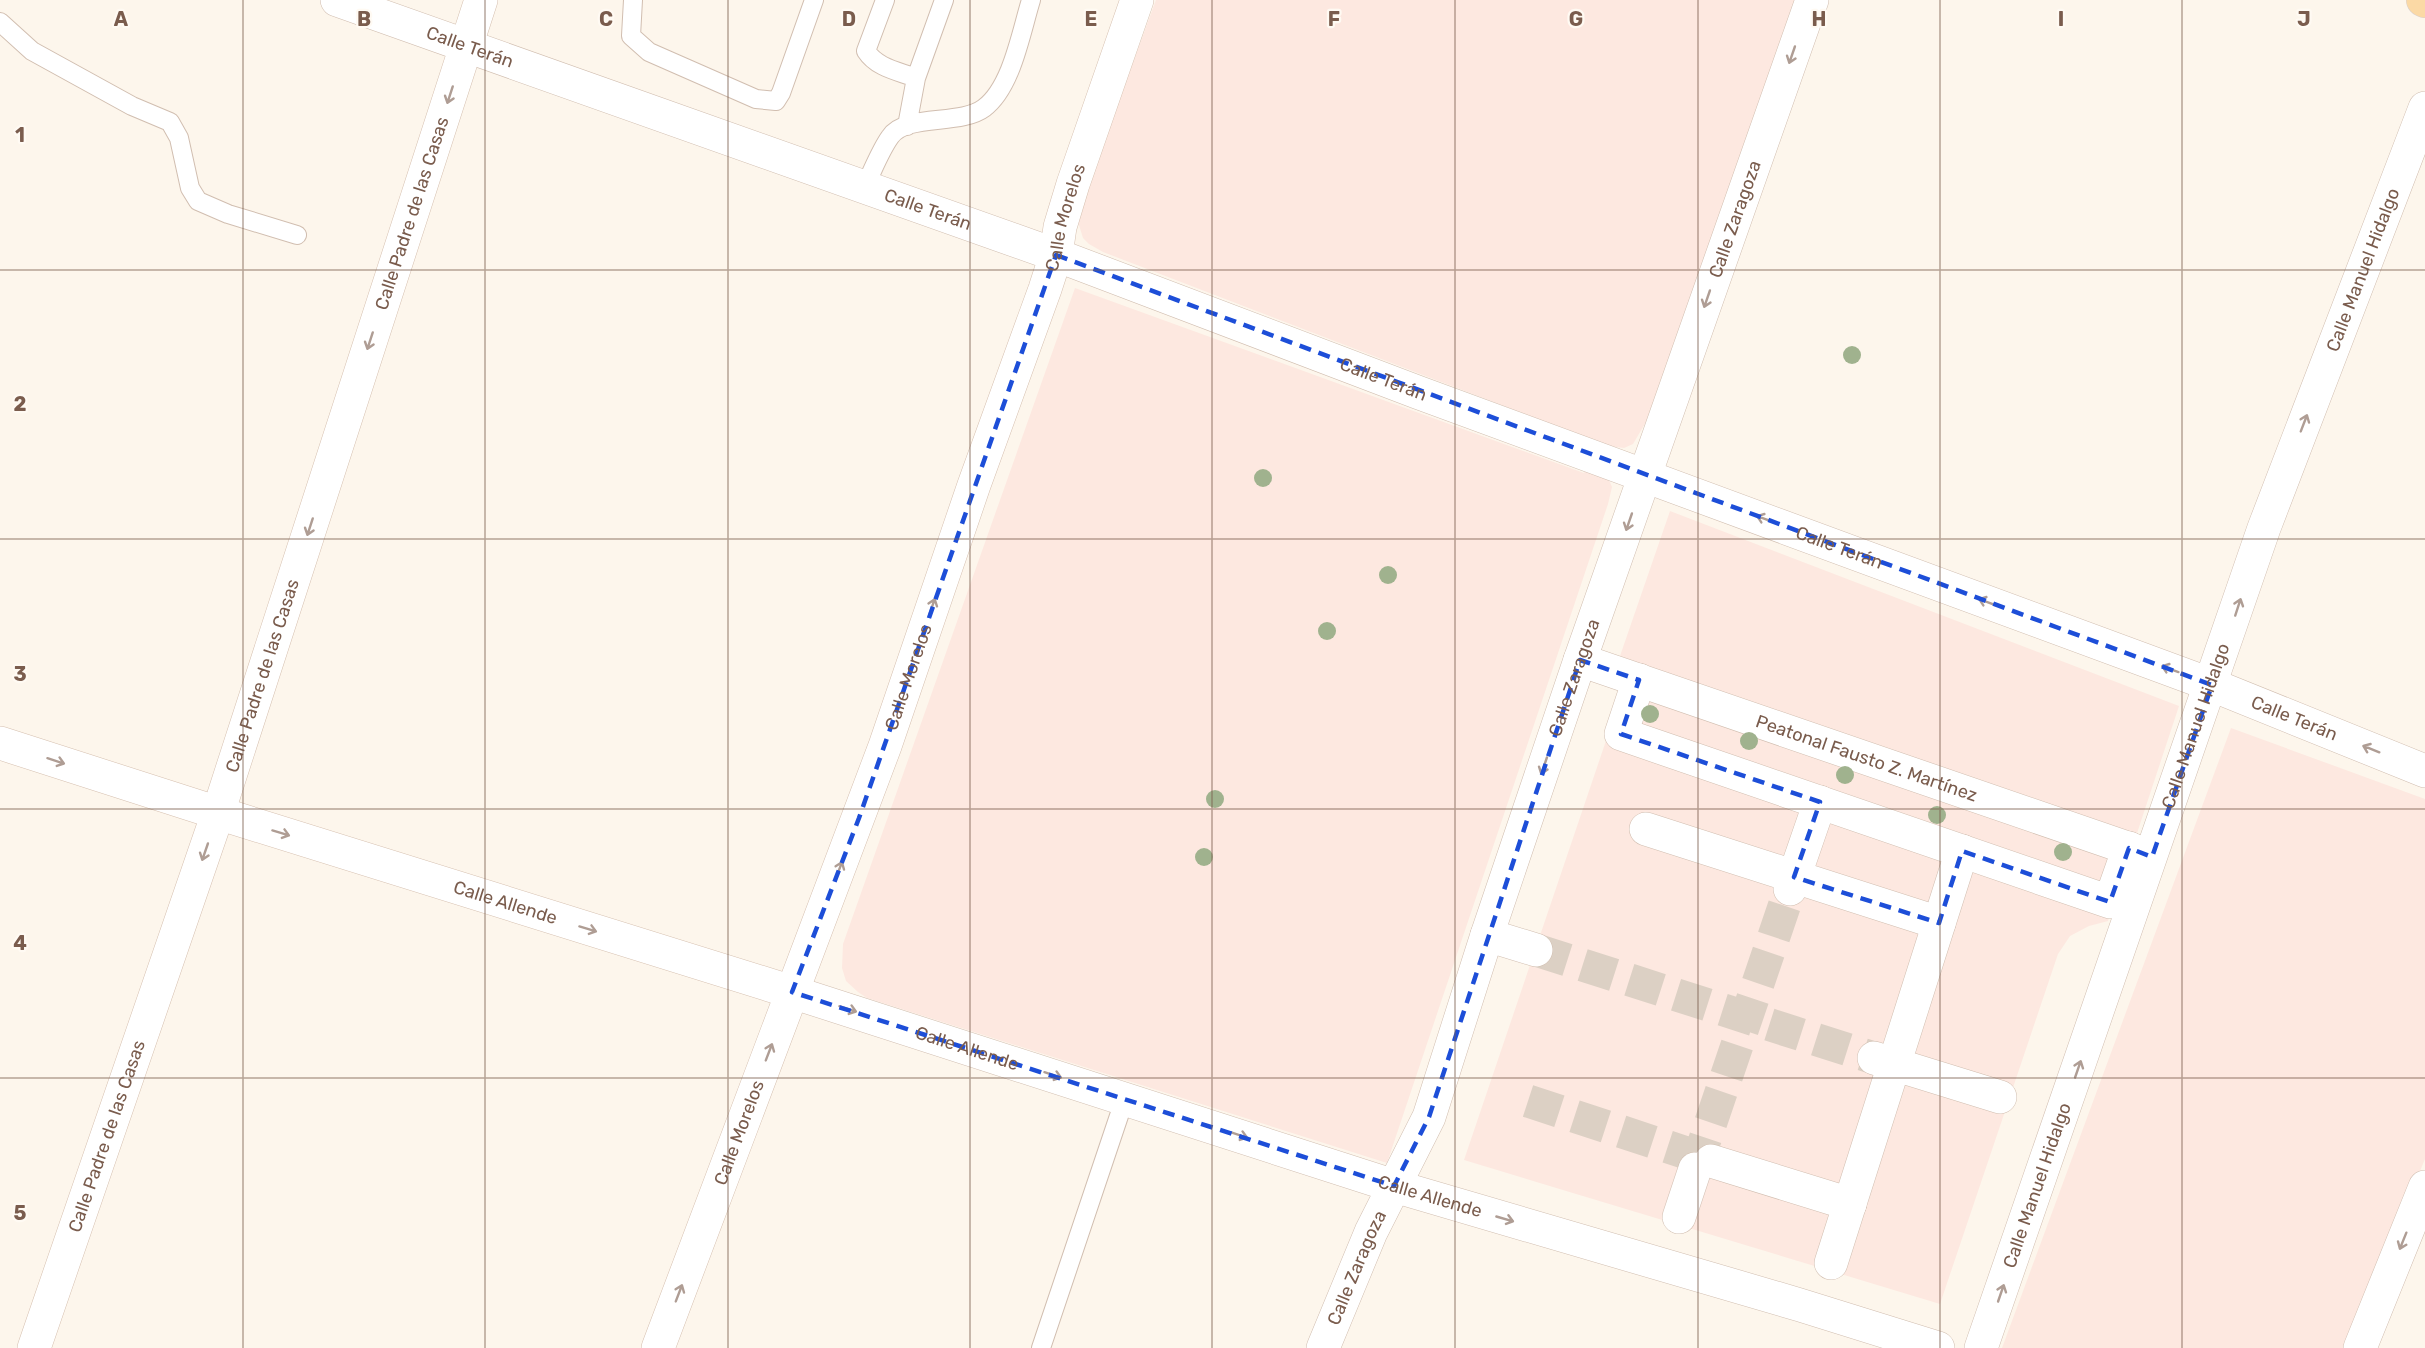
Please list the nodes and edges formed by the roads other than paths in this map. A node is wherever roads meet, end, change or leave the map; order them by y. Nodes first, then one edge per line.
1 (337, 0) edge
2 (481, 0) edge
3 (633, 0) edge
4 (814, 0) edge
5 (885, 0) edge
6 (944, 0) edge
7 (1031, 0) edge
8 (1137, 0) edge
9 (1812, 0) edge
10 (0, 22) edge
11 (465, 47) junction
12 (916, 78) junction
13 (2425, 108) edge
14 (907, 126) junction
15 (866, 186) junction
16 (297, 235) dead end
17 (1056, 255) junction
18 (1645, 475) junction
19 (1580, 660) junction
20 (1639, 680) junction
21 (2212, 685) junction
22 (0, 743) edge
23 (2425, 771) edge
24 (1820, 802) junction
25 (218, 813) junction
26 (1646, 829) dead end
27 (1962, 851) junction
28 (2140, 852) junction
29 (1792, 883) junction
30 (1940, 923) junction
31 (1487, 935) junction
32 (1536, 950) tunnel mouth
33 (792, 992) junction
34 (1884, 1061) junction
35 (2000, 1097) dead end
36 (1125, 1098) junction
37 (1394, 1186) junction
38 (2425, 1187) edge
39 (1850, 1204) junction
40 (1679, 1217) dead end
41 (1831, 1263) dead end
42 (34, 1348) edge
43 (658, 1348) edge
44 (1041, 1348) edge
45 (1323, 1348) edge
46 (1938, 1348) edge
47 (1982, 1348) edge
48 (2360, 1348) edge

1 - 11 street, Calle Terán
2 - 11 street, Calle Padre de las Casas
3 - 4 lane
5 - 12 lane
6 - 12 lane
7 - 14 lane
8 - 17 street, Calle Morelos
9 -> 18 street, Calle Zaragoza
10 - 16 lane
11 - 15 street, Calle Terán
11 -> 25 street, Calle Padre de las Casas
12 - 14 lane
21 -> 13 street, Calle Manuel Hidalgo
14 - 15 lane
15 - 17 street, Calle Terán
17 - 18 street, Calle Terán
33 -> 17 street, Calle Morelos
18 -> 19 street, Calle Zaragoza
21 -> 18 street, Calle Terán
19 - 20 street, Peatonal Fausto Z. Martínez
19 -> 31 street, Calle Zaragoza
20 - 24 street
20 - 28 street, Peatonal Fausto Z. Martínez
23 -> 21 street, Calle Terán
21 - 28 street, Calle Manuel Hidalgo
22 -> 25 street, Calle Allende
24 - 27 street
24 - 29 street
25 -> 33 street, Calle Allende
25 -> 42 street, Calle Padre de las Casas
26 - 29 street
27 - 28 street
27 - 30 street
47 -> 28 street, Calle Manuel Hidalgo
29 - 30 street
30 - 34 street
31 - 32 street
31 - 37 street, Calle Zaragoza
33 -> 36 street, Calle Allende
43 -> 33 street, Calle Morelos
34 - 35 street
34 - 39 street
36 -> 37 street, Calle Allende
36 - 44 lane
37 - 45 street, Calle Zaragoza
37 -> 46 street, Calle Allende
38 -> 48 street
39 - 40 street
39 - 41 street

